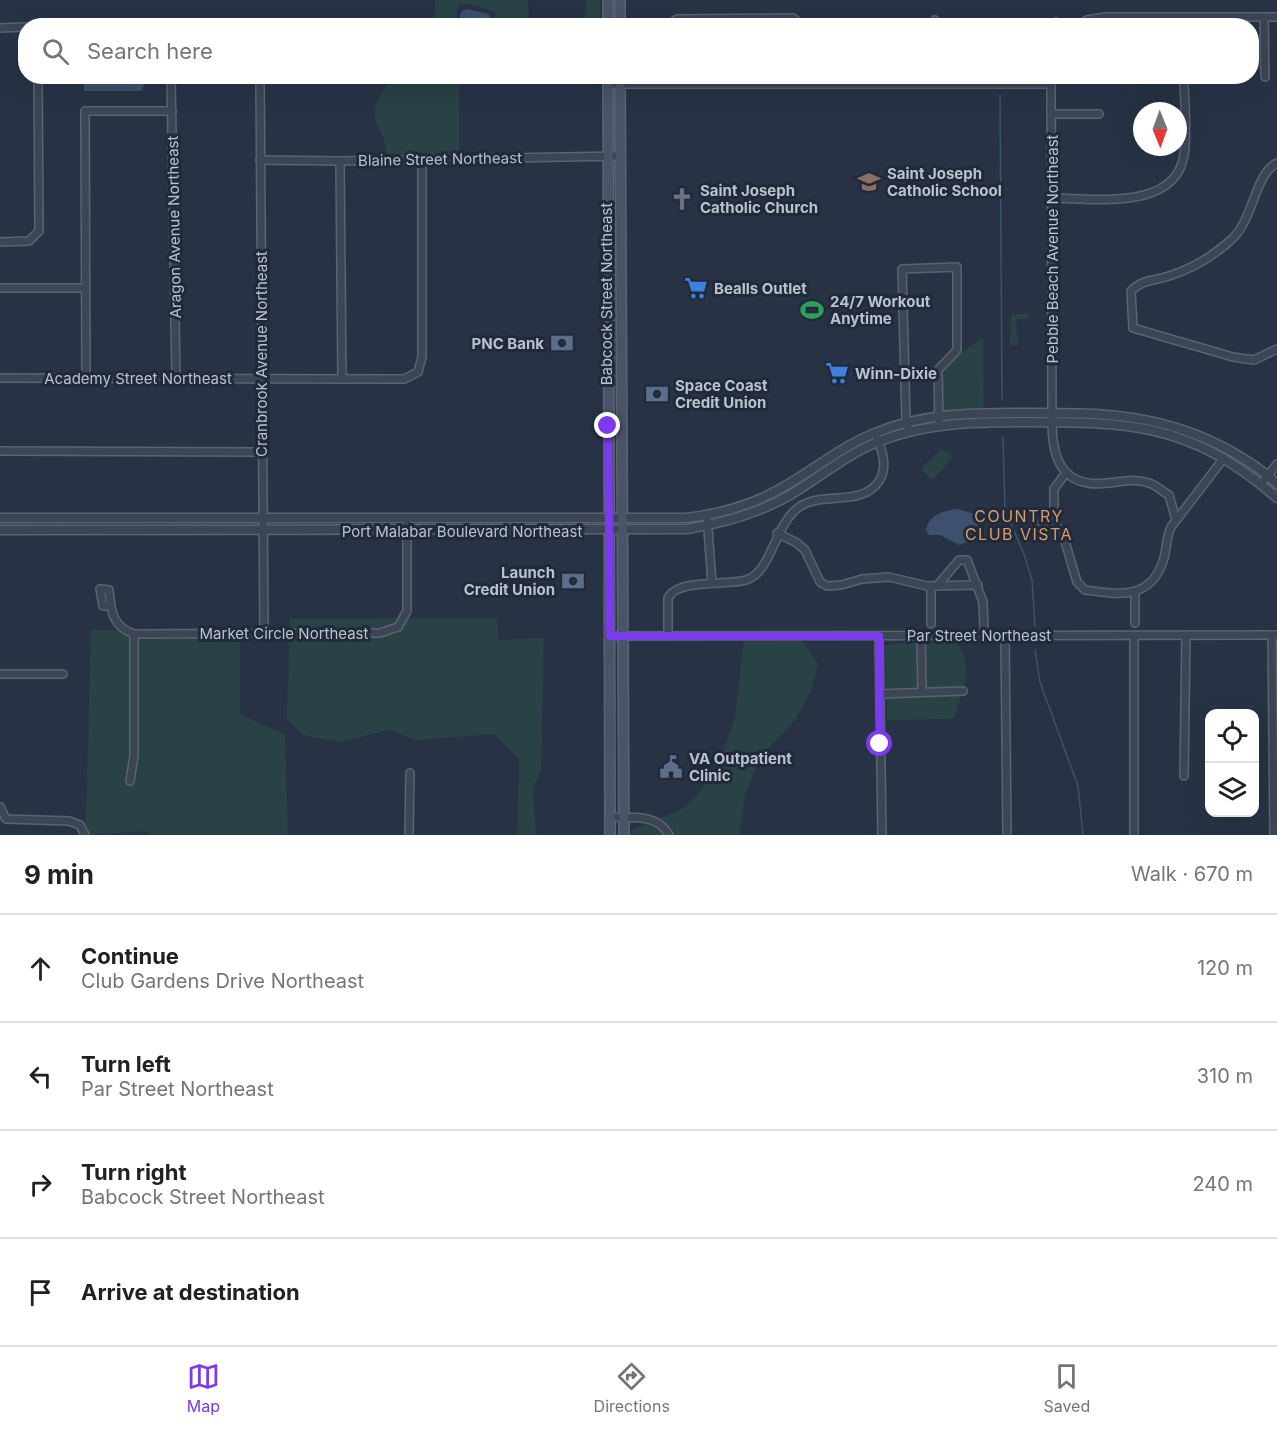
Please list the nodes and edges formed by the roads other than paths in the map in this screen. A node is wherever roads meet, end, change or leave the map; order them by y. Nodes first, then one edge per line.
1 (608, 0) edge
2 (620, 0) edge
3 (1184, 17) joint
4 (1264, 17) junction
5 (1277, 17) edge
6 (608, 18) edge
7 (620, 18) edge
8 (1099, 18) edge
9 (18, 27) edge
10 (0, 28) edge
11 (1265, 77) dead end
12 (38, 84) edge
13 (171, 84) edge
14 (260, 84) edge
15 (608, 84) edge
16 (620, 84) edge
17 (657, 84) edge
18 (694, 84) edge
19 (1051, 84) edge
20 (1184, 84) edge
21 (666, 85) joint
22 (172, 111) junction
23 (1052, 114) junction
24 (1099, 114) dead end
25 (608, 156) junction
26 (621, 156) junction
27 (260, 160) junction
28 (422, 160) junction
29 (340, 161) junction
30 (1277, 163) edge
31 (1052, 198) junction
32 (0, 242) edge
33 (0, 288) edge
34 (85, 288) junction
35 (1277, 349) edge
36 (176, 377) junction
37 (0, 378) edge
38 (86, 378) junction
39 (262, 379) junction
40 (342, 379) junction
41 (937, 414) junction
42 (1052, 417) junction
43 (906, 421) junction
44 (939, 425) junction
45 (909, 432) junction
46 (875, 433) junction
47 (879, 442) junction
48 (0, 451) edge
49 (262, 452) junction
50 (1224, 458) junction
51 (1277, 464) edge
52 (1065, 474) junction
53 (1268, 475) junction
54 (1276, 482) edge
55 (1265, 487) junction
56 (1277, 498) edge
57 (707, 516) junction
58 (0, 518) edge
59 (109, 519) junction
60 (262, 519) junction
61 (407, 519) junction
62 (608, 519) junction
63 (621, 519) junction
64 (1176, 520) junction
65 (708, 525) junction
66 (0, 530) edge
67 (262, 530) junction
68 (109, 531) junction
69 (407, 531) junction
70 (608, 531) junction
71 (621, 531) junction
72 (777, 533) junction
73 (712, 583) junction
74 (978, 585) junction
75 (934, 586) junction
76 (1135, 594) junction
77 (110, 606) dead end
78 (1135, 623) dead end
79 (931, 624) dead end
80 (984, 628) dead end
81 (668, 631) dead end
82 (264, 632) junction
83 (134, 634) junction
84 (1005, 635) junction
85 (1134, 635) junction
86 (1186, 635) junction
87 (1274, 635) edge
88 (610, 636) junction
89 (622, 636) junction
90 (879, 636) junction
91 (921, 636) junction
92 (0, 674) edge
93 (63, 674) dead end
94 (963, 691) dead end
95 (922, 692) junction
96 (880, 694) junction
97 (410, 773) dead end
98 (1184, 776) dead end
99 (130, 781) dead end
100 (0, 807) edge
101 (610, 817) junction
102 (624, 818) junction
103 (85, 835) edge
104 (409, 835) edge
105 (610, 835) edge
106 (624, 835) edge
107 (669, 835) edge
108 (882, 835) edge
109 (1007, 835) edge
110 (1134, 835) edge
111 (1274, 835) edge

1 - 6 main road
2 - 7 main road
3 - 4 street
3 - 8 street
4 - 5 street
4 - 11 street
9 - 10 street
12 - 32 street
13 - 22 street, Aragon Avenue Northeast
14 - 27 street, Cranbrook Avenue Northeast
15 - 25 main road, Babcock Street Northeast
16 - 26 main road, Babcock Street Northeast
17 - 21 street
18 - 21 street
19 - 23 street, Pebble Beach Avenue Northeast
20 - 31 street
22 - 34 street
22 - 36 street, Aragon Avenue Northeast
23 - 24 street
23 - 31 street, Pebble Beach Avenue Northeast
25 - 26 street, Blaine Street Northeast
25 - 28 street, Blaine Street Northeast
25 - 62 main road, Babcock Street Northeast
26 - 63 main road, Babcock Street Northeast
27 - 29 street, Blaine Street Northeast
27 - 39 street, Cranbrook Avenue Northeast
28 - 29 street, Blaine Street Northeast
28 - 40 street, Academy Street Northeast
29 - 40 street
30 - 35 street
31 - 42 street, Pebble Beach Avenue Northeast
33 - 34 street
34 - 38 street
36 - 38 street, Academy Street Northeast
36 - 39 street, Academy Street Northeast
37 - 38 street, Academy Street Northeast
39 - 40 street, Academy Street Northeast
39 - 49 street, Cranbrook Avenue Northeast
41 - 42 street, Port Malabar Boulevard Northeast
41 - 43 street, Port Malabar Boulevard Northeast
41 - 43 street
41 - 44 street
42 - 44 street, Port Malabar Boulevard Northeast
42 - 50 street, Port Malabar Boulevard Northeast
42 - 52 street, Pebble Beach Avenue Northeast
42 - 53 street, Port Malabar Boulevard Northeast
43 - 45 street
43 - 46 street, Port Malabar Boulevard Northeast
44 - 45 street, Port Malabar Boulevard Northeast
45 - 47 street, Port Malabar Boulevard Northeast
46 - 47 street
46 - 57 street, Port Malabar Boulevard Northeast
47 - 65 street, Port Malabar Boulevard Northeast
47 - 72 street
48 - 49 street
49 - 60 street, Cranbrook Avenue Northeast
50 - 55 street, Port Malabar Boulevard Northeast
50 - 64 street
51 - 53 street
52 - 64 street
52 - 76 street
53 - 54 street, Port Malabar Boulevard Northeast
53 - 55 street
54 - 55 street
55 - 56 street, Port Malabar Boulevard Northeast
57 - 63 street, Port Malabar Boulevard Northeast
57 - 65 street
58 - 59 street, Port Malabar Boulevard Northeast
59 - 60 street, Port Malabar Boulevard Northeast
59 - 68 street
60 - 61 street, Port Malabar Boulevard Northeast
60 - 67 street, Cranbrook Avenue Northeast
61 - 62 street, Port Malabar Boulevard Northeast
61 - 69 street, Market Circle Northeast
62 - 63 street, Port Malabar Boulevard Northeast
62 - 70 main road, Babcock Street Northeast
63 - 71 main road, Babcock Street Northeast
64 - 76 street
65 - 71 street, Port Malabar Boulevard Northeast
65 - 73 street
66 - 68 street, Port Malabar Boulevard Northeast
67 - 68 street, Port Malabar Boulevard Northeast
67 - 69 street, Port Malabar Boulevard Northeast
67 - 82 street, Cranbrook Avenue Northeast
69 - 70 street, Port Malabar Boulevard Northeast
69 - 82 street, Market Circle Northeast
70 - 71 street, Port Malabar Boulevard Northeast
70 - 88 main road, Babcock Street Northeast
71 - 89 main road, Babcock Street Northeast
72 - 73 street
72 - 75 street
73 - 81 street
74 - 75 street
74 - 75 street
74 - 80 street
75 - 79 street
76 - 78 street
77 - 83 street
82 - 83 street, Market Circle Northeast
83 - 99 street
84 - 85 street, Par Street Northeast
84 - 91 street, Par Street Northeast
84 - 109 street
85 - 86 street, Par Street Northeast
85 - 110 street
86 - 87 street, Par Street Northeast
86 - 98 street
87 - 111 street
88 - 89 street, Par Street Northeast
88 - 101 main road, Babcock Street Northeast
89 - 90 street, Par Street Northeast
89 - 102 main road, Babcock Street Northeast
90 - 91 street, Par Street Northeast
90 - 96 street
91 - 95 street
92 - 93 street
94 - 95 street
95 - 96 street
96 - 108 street
97 - 104 street
100 - 103 street
101 - 102 street
101 - 105 main road, Babcock Street Northeast
102 - 106 main road, Babcock Street Northeast
102 - 107 street

